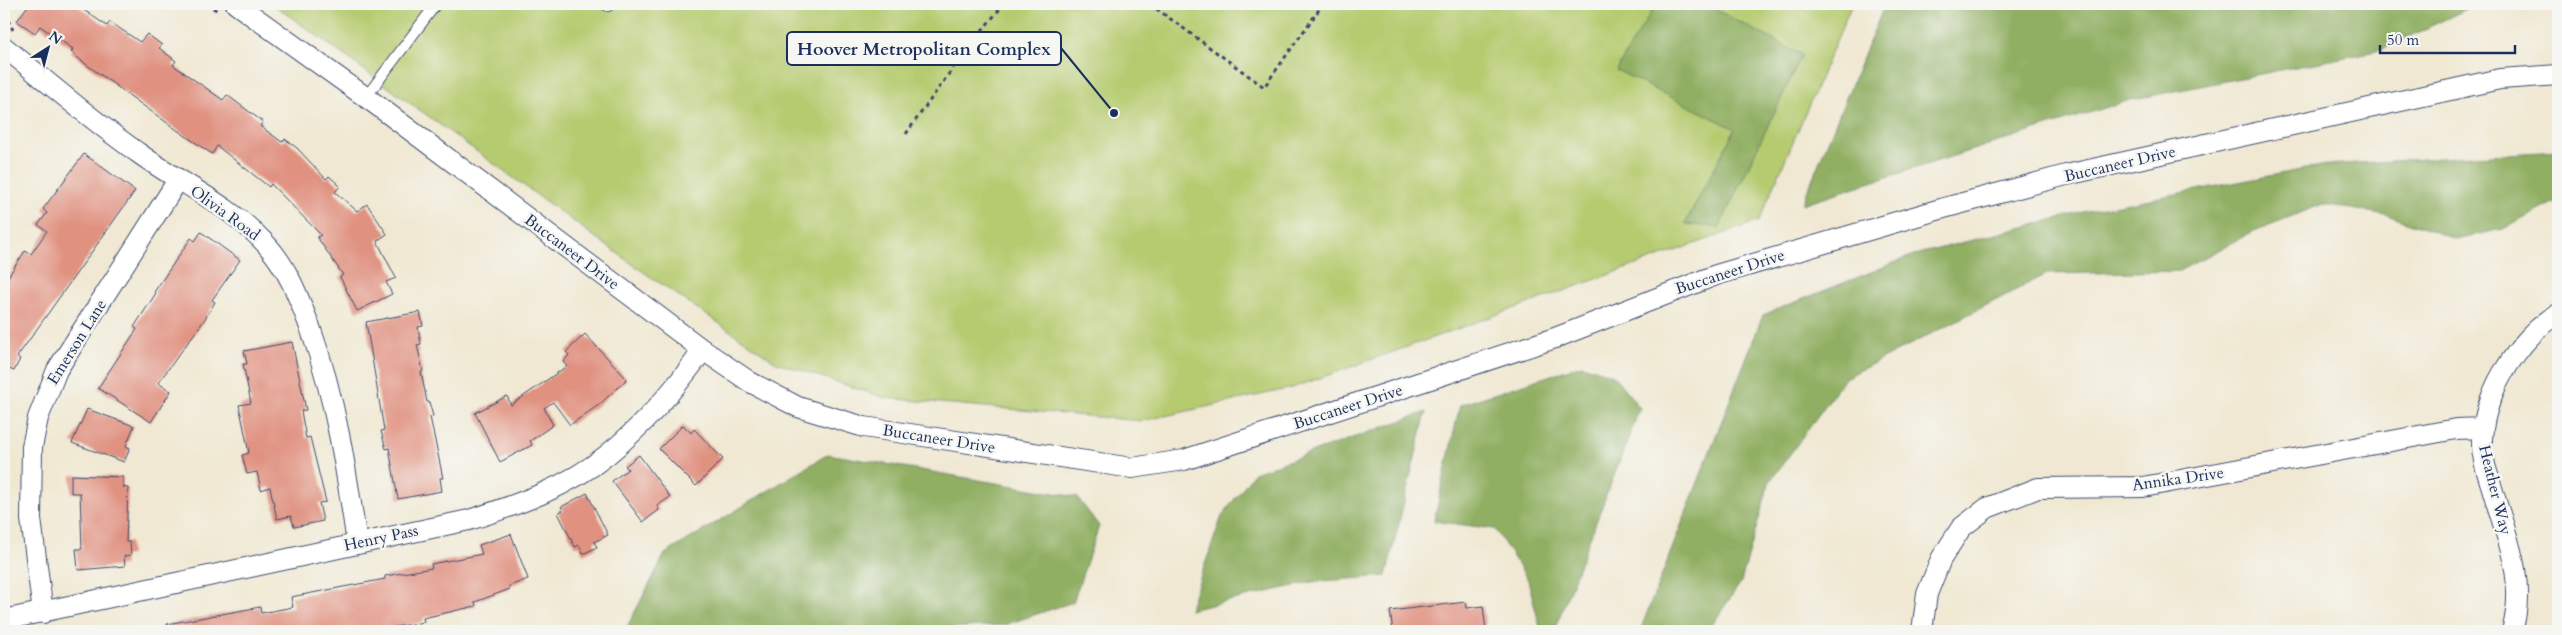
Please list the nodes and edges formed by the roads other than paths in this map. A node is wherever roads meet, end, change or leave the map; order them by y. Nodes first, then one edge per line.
1 (436, 4) edge
2 (605, 4) edge
3 (609, 4) edge
4 (230, 10) edge
5 (11, 40) edge
6 (2558, 75) edge
7 (366, 98) junction
8 (178, 180) junction
9 (2558, 314) edge
10 (703, 350) junction
11 (2483, 428) junction
12 (357, 543) junction
13 (43, 613) junction
14 (4, 620) edge
15 (1922, 631) edge
16 (2512, 631) edge

1 - 7 lane
2 - 3 lane
4 - 7 street, Buccaneer Drive
5 - 8 street, Olivia Road
6 - 10 street, Buccaneer Drive
7 - 10 street, Buccaneer Drive
8 - 12 street, Olivia Road
8 - 13 street, Emerson Lane
9 - 11 street, Heather Way
10 - 12 street, Henry Pass
11 - 15 street, Annika Drive
11 - 16 street, Heather Way
12 - 13 street, Henry Pass
13 - 14 street, Henry Pass

